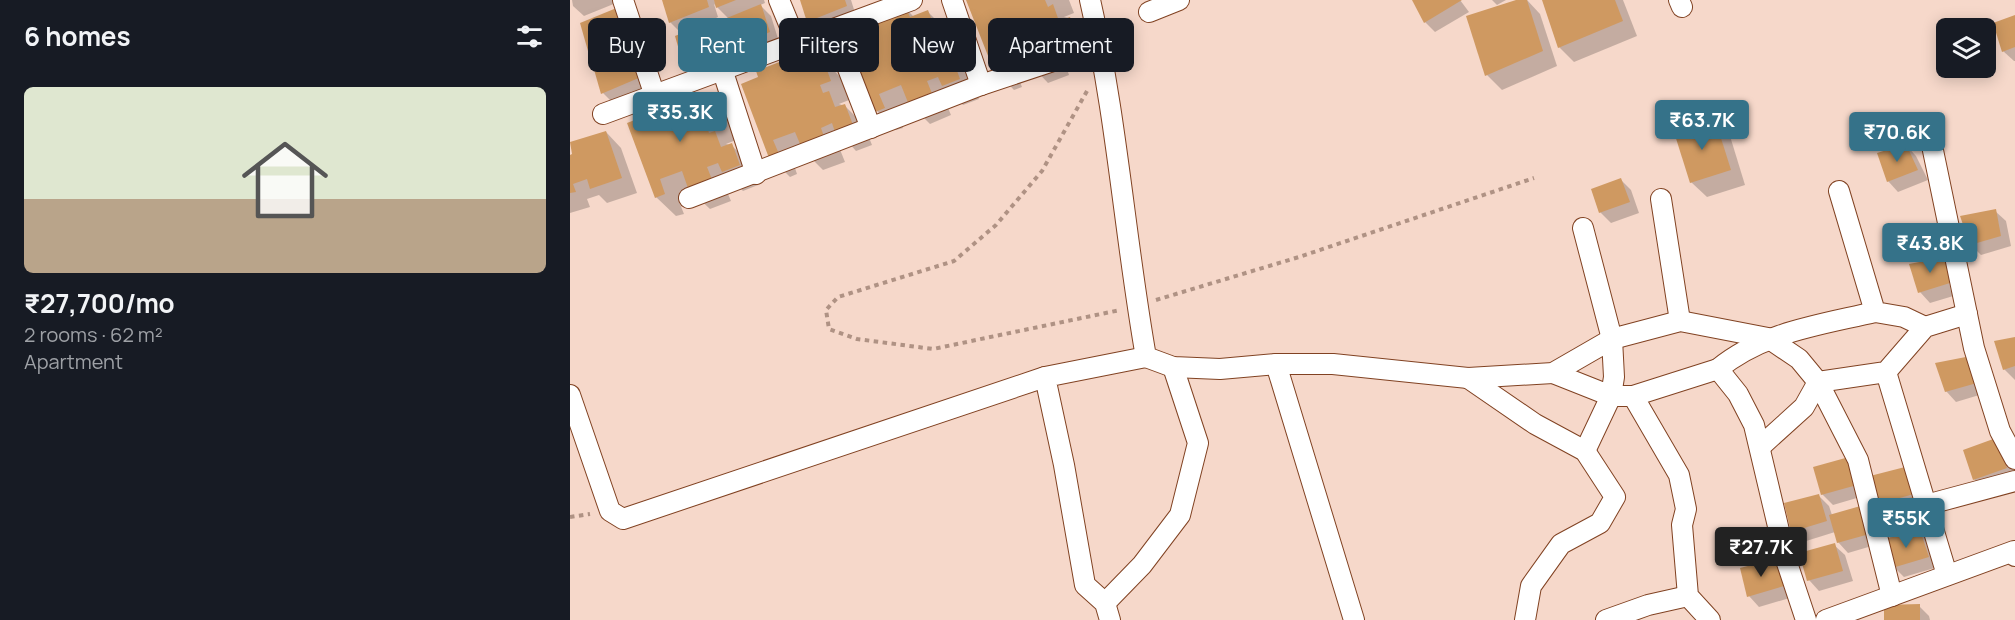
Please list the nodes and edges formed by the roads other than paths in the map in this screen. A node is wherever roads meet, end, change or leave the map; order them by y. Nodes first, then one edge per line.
1 (623, 0) edge
2 (779, 0) edge
3 (912, 0) edge
4 (952, 0) edge
5 (1090, 0) edge
6 (1179, 0) edge
7 (1149, 12) dead end
8 (786, 18) edge
9 (865, 18) edge
10 (723, 72) joint
11 (849, 72) edge
12 (1020, 72) edge
13 (981, 85) junction
14 (655, 96) junction
15 (603, 114) dead end
16 (871, 128) junction
17 (1930, 136) dead end
18 (756, 174) junction
19 (1839, 190) dead end
20 (689, 198) dead end
21 (1661, 199) dead end
22 (1583, 228) dead end
23 (1875, 312) junction
24 (1966, 314) junction
25 (1680, 321) junction
26 (1925, 327) junction
27 (1768, 338) junction
28 (1612, 339) junction
29 (1146, 357) junction
30 (1276, 364) junction
31 (1173, 367) junction
32 (1718, 369) junction
33 (1886, 372) junction
34 (1553, 373) junction
35 (1045, 377) junction
36 (1468, 378) junction
37 (1818, 382) junction
38 (570, 394) edge
39 (1611, 396) junction
40 (1633, 396) junction
41 (1761, 446) junction
42 (1585, 451) junction
43 (2015, 459) edge
44 (2015, 481) edge
45 (1926, 505) junction
46 (2015, 553) edge
47 (1947, 575) junction
48 (1688, 596) junction
49 (1892, 596) junction
50 (1108, 612) edge
51 (1857, 614) edge
52 (1354, 620) edge
53 (1525, 620) edge
54 (1606, 620) edge
55 (1710, 620) edge
56 (1806, 620) edge
57 (1826, 620) edge

1 - 14 street
2 - 8 street
3 - 9 street
4 - 13 street
5 - 29 street
6 - 7 street
10 - 14 street
10 - 18 street
11 - 16 street
12 - 13 street
13 - 16 street
14 - 15 street
16 - 18 street
17 - 24 street
18 - 20 street
19 - 23 street
21 - 25 street
22 - 28 street
23 - 26 street
23 - 27 street
24 - 26 street
24 - 43 street
25 - 27 street
25 - 28 street
26 - 33 street
27 - 32 street
27 - 37 street
28 - 34 street
28 - 39 street
29 - 31 street
29 - 35 street
30 - 31 street
30 - 36 street
30 - 52 street
31 - 50 street
32 - 40 street
32 - 41 street
33 - 37 street
33 - 45 street
34 - 36 street
34 - 39 street
35 - 38 street
35 - 50 street
36 - 42 street
37 - 41 street
37 - 49 street
39 - 40 street
39 - 42 street
40 - 48 street
41 - 56 street
42 - 53 street
44 - 45 street
45 - 47 street
46 - 47 street
47 - 49 street
48 - 54 street
48 - 55 street
49 - 51 street
51 - 57 street

